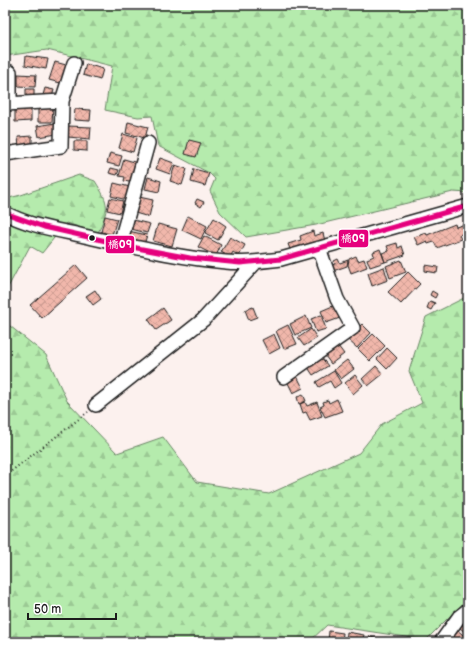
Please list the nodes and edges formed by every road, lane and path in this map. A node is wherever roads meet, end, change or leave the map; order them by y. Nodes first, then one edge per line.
1 (74, 63) dead end
2 (10, 72) dead end
3 (62, 101) junction
4 (8, 104) edge
5 (148, 143) dead end
6 (5, 154) edge
7 (468, 206) edge
8 (5, 213) edge
9 (120, 244) junction
10 (319, 248) junction
11 (256, 262) junction
12 (284, 377) dead end
13 (96, 405) joint
14 (5, 476) edge
15 (468, 610) edge
16 (441, 642) edge

1 - 3 street
2 - 4 street
3 - 4 street
3 - 6 street
5 - 9 street
7 - 10 street
8 - 9 street
9 - 11 street
10 - 11 street
10 - 12 street
11 - 13 street
13 - 14 path
15 - 16 street

